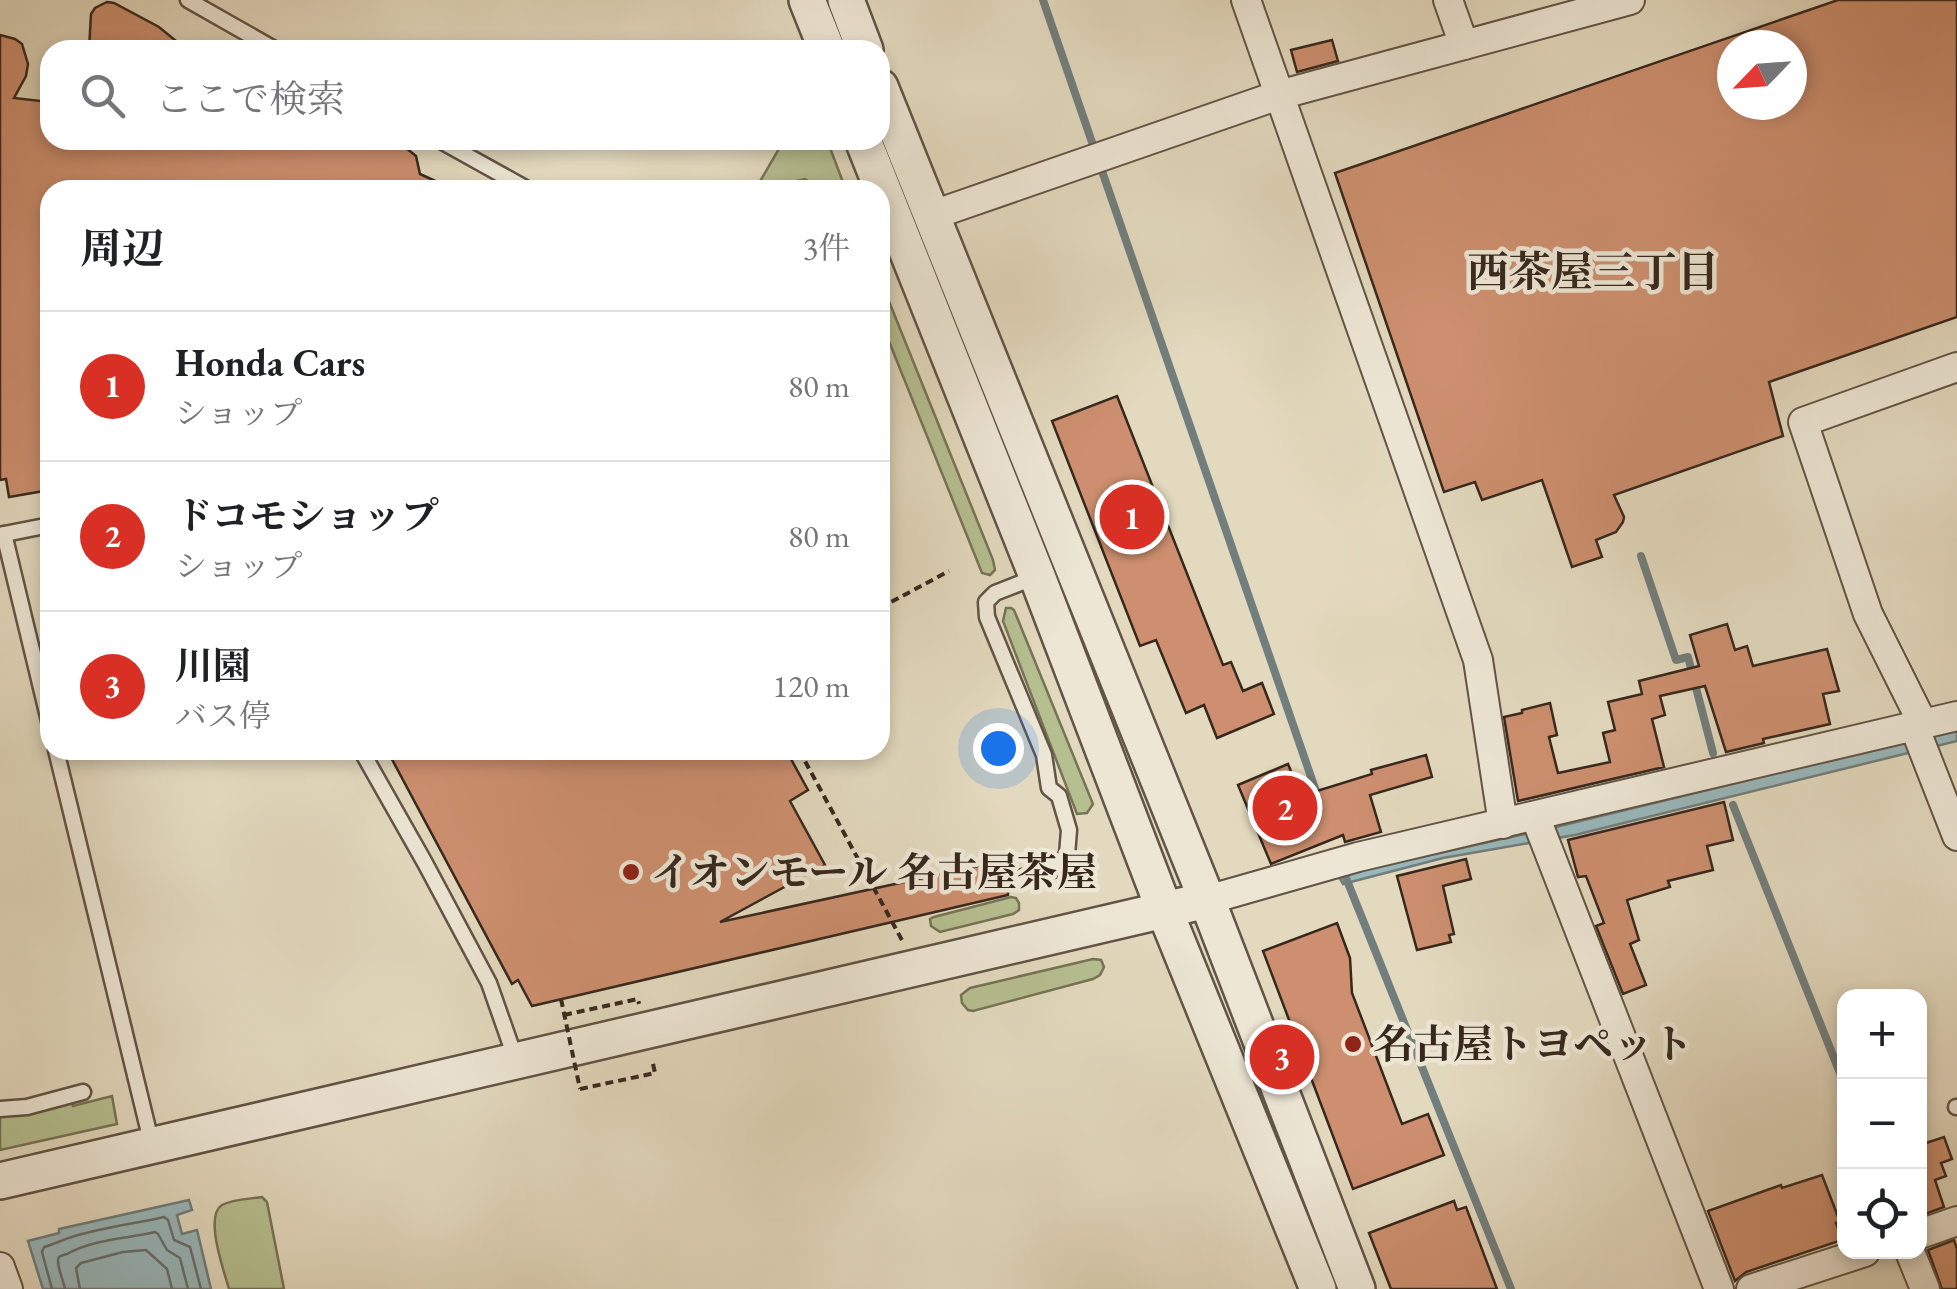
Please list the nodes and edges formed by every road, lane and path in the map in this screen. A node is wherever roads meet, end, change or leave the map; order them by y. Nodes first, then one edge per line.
1 (188, 0) edge
2 (807, 0) edge
3 (846, 0) edge
4 (1246, 0) edge
5 (1448, 0) edge
6 (1630, 0) edge
7 (258, 40) edge
8 (823, 40) edge
9 (861, 40) edge
10 (1464, 45) junction
11 (1279, 95) junction
12 (890, 148) edge
13 (457, 150) edge
14 (867, 150) edge
15 (511, 180) edge
16 (881, 180) edge
17 (890, 199) edge
18 (903, 226) edge
19 (1957, 367) edge
20 (40, 527) edge
21 (2, 534) edge
22 (949, 571) dead end
23 (1037, 576) junction
24 (890, 603) edge
25 (40, 685) edge
26 (1957, 716) edge
27 (1920, 734) junction
28 (58, 760) edge
29 (367, 760) edge
30 (804, 760) edge
31 (1503, 824) junction
32 (1540, 829) junction
33 (1957, 836) edge
34 (1005, 880) dead end
35 (1207, 900) junction
36 (1164, 910) junction
37 (906, 946) dead end
38 (638, 999) dead end
39 (561, 1000) dead end
40 (564, 1016) junction
41 (651, 1055) dead end
42 (516, 1060) junction
43 (83, 1092) dead end
44 (0, 1109) edge
45 (152, 1146) junction
46 (0, 1181) edge
47 (1957, 1221) edge
48 (1927, 1232) edge
49 (1843, 1259) edge
50 (1913, 1259) edge
51 (0, 1267) edge
52 (8, 1289) edge
53 (1318, 1289) edge
54 (1356, 1289) edge
55 (1719, 1289) edge
56 (1751, 1289) edge
57 (1925, 1289) edge

1 - 7 lane
2 - 8 street
3 - 9 street
4 - 11 street
5 - 10 street
6 - 10 street
10 - 11 street
11 - 18 street
11 - 31 street
12 - 18 street
13 - 15 lane
14 - 16 street
17 - 18 street
18 - 23 street
18 - 35 street
19 - 27 street
20 - 21 lane
21 - 25 lane
22 - 24 path
23 - 34 lane
23 - 36 street
26 - 27 street
27 - 32 street
27 - 33 street
28 - 45 lane
29 - 42 lane
30 - 37 path
31 - 32 street
31 - 35 street
32 - 55 street
35 - 36 street
35 - 54 street
36 - 42 street
36 - 53 street
38 - 40 path
39 - 40 path, bridge
40 - 41 path, bridge
42 - 45 street
43 - 44 lane
45 - 46 street
47 - 48 street
49 - 56 street
50 - 57 street
51 - 52 street

